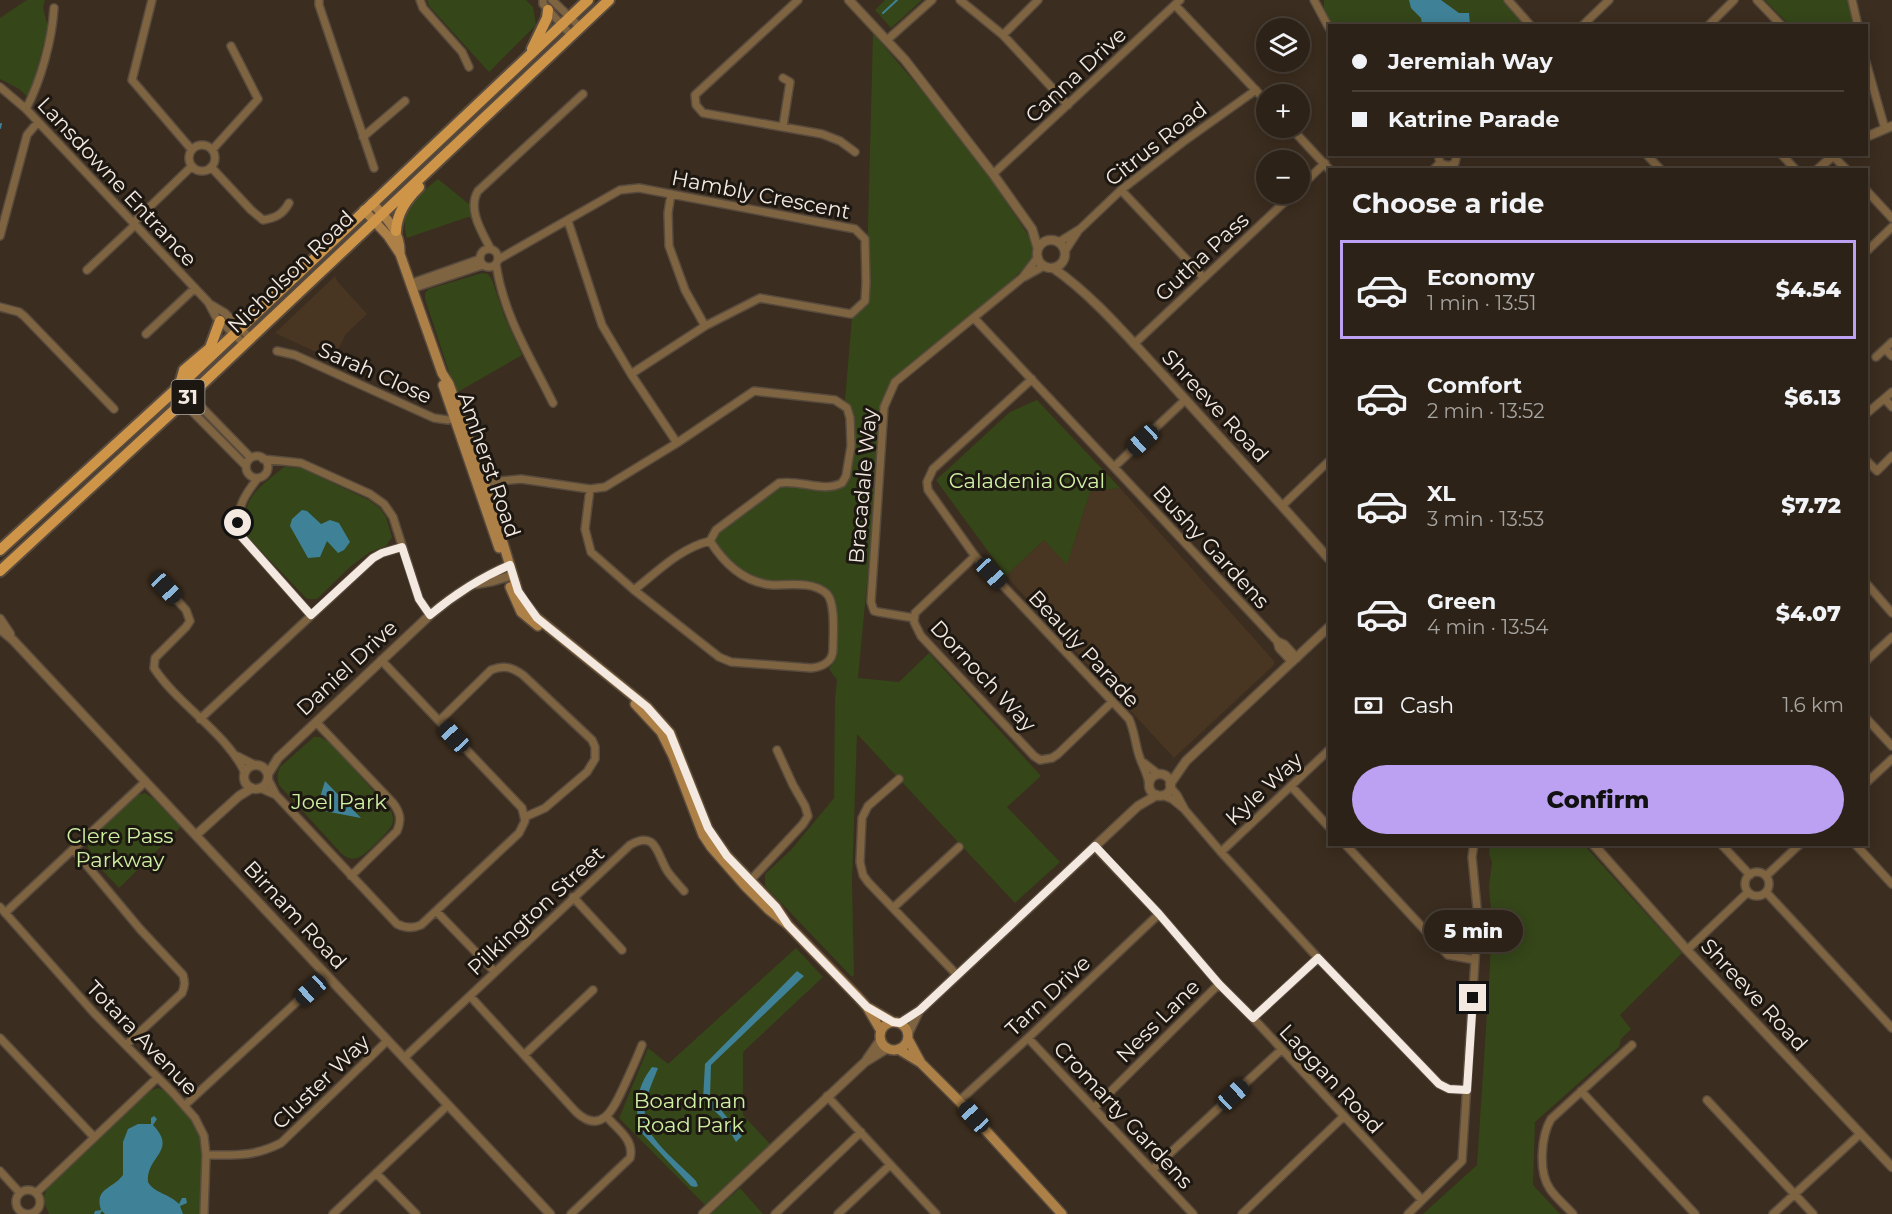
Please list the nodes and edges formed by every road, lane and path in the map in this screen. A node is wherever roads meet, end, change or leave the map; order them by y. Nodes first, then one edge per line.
1 (152, 0) edge
2 (319, 0) edge
3 (420, 0) edge
4 (588, 0) edge
5 (609, 0) edge
6 (798, 0) edge
7 (849, 0) edge
8 (932, 0) edge
9 (960, 0) edge
10 (1038, 0) edge
11 (1314, 0) edge
12 (1508, 0) edge
13 (1609, 0) edge
14 (1734, 0) edge
15 (1757, 0) edge
16 (1852, 0) edge
17 (1178, 2) edge
18 (548, 3) edge
19 (54, 8) dead end
20 (570, 17) junction
21 (1529, 24) edge
22 (1584, 24) edge
23 (1710, 24) edge
24 (1780, 24) edge
25 (1858, 24) edge
26 (561, 25) junction
27 (1328, 26) edge
28 (575, 31) junction
29 (1003, 35) junction
30 (887, 40) junction
31 (231, 46) dead end
32 (529, 55) junction
33 (469, 67) dead end
34 (1868, 68) edge
35 (783, 78) dead end
36 (0, 87) edge
37 (1256, 90) joint
38 (583, 94) dead end
39 (405, 101) dead end
40 (1068, 105) junction
41 (26, 109) junction
42 (38, 122) junction
43 (783, 126) junction
44 (1889, 128) edge
45 (1868, 136) edge
46 (363, 137) junction
47 (1301, 138) edge
48 (453, 146) junction
49 (192, 150) junction
50 (212, 150) junction
51 (855, 152) dead end
52 (1438, 156) edge
53 (1457, 156) edge
54 (1648, 156) edge
55 (1783, 156) edge
56 (1833, 156) edge
57 (1835, 156) edge
58 (1325, 163) junction
59 (1440, 163) junction
60 (1455, 163) junction
61 (192, 166) junction
62 (212, 167) junction
63 (374, 168) dead end
64 (1329, 168) edge
65 (1435, 168) edge
66 (1459, 168) edge
67 (1659, 168) edge
68 (1794, 168) edge
69 (1819, 168) edge
70 (1845, 168) edge
71 (993, 174) junction
72 (1310, 177) edge
73 (1121, 190) junction
74 (1868, 192) edge
75 (671, 194) junction
76 (289, 203) dead end
77 (1282, 204) edge
78 (368, 207) junction
79 (378, 217) junction
80 (1892, 218) edge
81 (568, 220) junction
82 (134, 224) junction
83 (1892, 227) edge
84 (1032, 229) junction
85 (1080, 229) junction
86 (396, 231) junction
87 (0, 236) edge
88 (1049, 240) junction
89 (1059, 242) junction
90 (1868, 250) edge
91 (1065, 251) junction
92 (1038, 253) junction
93 (400, 254) junction
94 (490, 258) junction
95 (1064, 261) junction
96 (1049, 267) junction
97 (87, 270) dead end
98 (1022, 278) junction
99 (1204, 278) junction
100 (1071, 280) junction
101 (413, 285) junction
102 (195, 288) junction
103 (208, 303) junction
104 (0, 307) edge
105 (974, 318) junction
106 (220, 321) junction
107 (705, 326) junction
108 (237, 331) junction
109 (146, 334) dead end
110 (247, 341) junction
111 (1892, 342) edge
112 (1134, 344) junction
113 (1885, 349) junction
114 (277, 351) dead end
115 (1892, 356) edge
116 (1876, 357) dead end
117 (631, 374) junction
118 (1032, 379) junction
119 (176, 388) junction
120 (1892, 392) edge
121 (186, 399) junction
122 (1885, 399) junction
123 (1185, 400) junction
124 (553, 403) dead end
125 (1892, 406) edge
126 (114, 409) dead end
127 (1868, 412) edge
128 (457, 418) junction
129 (677, 443) junction
130 (1892, 456) edge
131 (251, 458) junction
132 (263, 459) junction
133 (284, 460) junction
134 (1328, 462) edge
135 (1868, 462) edge
136 (246, 466) junction
137 (1114, 467) junction
138 (268, 469) junction
139 (250, 475) junction
140 (258, 478) junction
141 (482, 487) junction
142 (591, 489) junction
143 (249, 490) junction
144 (86, 492) junction
145 (1282, 506) junction
146 (710, 541) junction
147 (402, 547) junction
148 (0, 550) edge
149 (975, 556) junction
150 (1328, 558) edge
151 (0, 571) edge
152 (508, 571) junction
153 (0, 578) edge
154 (1868, 585) edge
155 (166, 588) dead end
156 (634, 591) junction
157 (1892, 613) edge
158 (311, 615) junction
159 (430, 615) junction
160 (914, 618) junction
161 (0, 619) edge
162 (1328, 628) edge
163 (0, 629) edge
164 (1892, 637) edge
165 (13, 639) junction
166 (1868, 659) edge
167 (381, 660) junction
168 (1294, 660) junction
169 (1112, 702) junction
170 (200, 719) junction
171 (1868, 720) edge
172 (439, 721) junction
173 (316, 722) junction
174 (1892, 746) edge
175 (777, 750) dead end
176 (1328, 751) edge
177 (235, 754) junction
178 (279, 758) junction
179 (1892, 759) edge
180 (1186, 761) junction
181 (1142, 762) junction
182 (257, 766) junction
183 (1160, 774) junction
184 (268, 776) junction
185 (899, 779) dead end
186 (1868, 781) edge
187 (145, 782) junction
188 (251, 783) junction
189 (1149, 786) junction
190 (1170, 786) junction
191 (1291, 786) junction
192 (276, 795) junction
193 (1159, 795) junction
194 (1138, 806) junction
195 (1185, 810) junction
196 (525, 817) junction
197 (1328, 826) edge
198 (196, 835) junction
199 (1095, 846) junction
200 (1347, 846) edge
201 (1474, 846) edge
202 (1595, 846) edge
203 (1724, 846) edge
204 (1798, 846) edge
205 (1857, 846) edge
206 (959, 847) dead end
207 (74, 850) junction
208 (1221, 852) junction
209 (1750, 875) junction
210 (351, 876) junction
211 (1766, 876) junction
212 (748, 884) junction
213 (1892, 884) edge
214 (684, 891) dead end
215 (1748, 892) junction
216 (1766, 892) junction
217 (573, 897) junction
218 (893, 908) junction
219 (3, 910) edge
220 (436, 911) junction
221 (1159, 914) junction
222 (622, 950) dead end
223 (1687, 950) junction
224 (1318, 958) junction
225 (1475, 960) junction
226 (495, 972) junction
227 (326, 975) junction
228 (957, 975) junction
229 (1219, 984) junction
230 (593, 990) dead end
231 (470, 996) junction
232 (867, 1007) junction
233 (920, 1010) junction
234 (1253, 1018) junction
235 (897, 1023) junction
236 (1892, 1028) edge
237 (881, 1035) junction
238 (908, 1037) junction
239 (0, 1038) edge
240 (1028, 1038) junction
241 (387, 1041) junction
242 (126, 1045) junction
243 (642, 1045) dead end
244 (1632, 1045) dead end
245 (893, 1049) junction
246 (1281, 1050) junction
247 (524, 1055) junction
248 (405, 1058) junction
249 (865, 1062) junction
250 (921, 1063) junction
251 (157, 1078) junction
252 (1467, 1090) junction
253 (1581, 1091) junction
254 (827, 1096) junction
255 (1707, 1100) dead end
256 (959, 1101) junction
257 (184, 1105) junction
258 (448, 1105) junction
259 (1094, 1108) junction
260 (1344, 1116) junction
261 (607, 1117) junction
262 (861, 1132) junction
263 (1860, 1134) junction
264 (94, 1137) junction
265 (206, 1155) junction
266 (890, 1165) junction
267 (1892, 1167) edge
268 (1153, 1169) junction
269 (0, 1171) edge
270 (376, 1173) junction
271 (20, 1192) junction
272 (36, 1192) junction
273 (1794, 1194) junction
274 (1422, 1200) junction
275 (16, 1212) edge
276 (39, 1212) edge
277 (204, 1214) edge
278 (333, 1214) edge
279 (416, 1214) edge
280 (550, 1214) edge
281 (572, 1214) edge
282 (703, 1214) edge
283 (775, 1214) edge
284 (838, 1214) edge
285 (936, 1214) edge
286 (1062, 1214) edge
287 (1193, 1214) edge
288 (1242, 1214) edge
289 (1408, 1214) edge
290 (1574, 1214) edge
291 (1695, 1214) edge
292 (1773, 1214) edge
293 (1813, 1214) edge

1 - 49 street
2 - 46 street
3 - 33 street
4 - 20 main road, Nicholson Road / 31
5 - 28 main road, Nicholson Road / 31
6 - 43 street
7 - 30 street, Shreeve Road
8 - 30 street
9 - 29 street
10 - 29 street
11 - 27 street
12 - 21 street
13 - 22 street
14 - 23 street
15 - 24 street
16 - 25 street
17 - 37 street
17 - 40 street, Canna Drive
18 - 20 street
18 - 26 street
18 - 32 main road
19 - 41 street
20 - 26 main road, Nicholson Road / 31
20 - 28 street
26 - 28 street
26 - 32 main road, Nicholson Road / 31
28 - 48 main road, Nicholson Road / 31
29 - 40 street
30 - 71 street, Shreeve Road
31 - 50 street
32 - 78 main road, Nicholson Road / 31
34 - 44 street
35 - 43 street
36 - 41 street, Lansdowne Entrance
37 - 73 street, Citrus Road
38 - 94 street
39 - 46 street
40 - 71 street, Canna Drive
41 - 42 street, Lansdowne Entrance
42 - 82 street, Lansdowne Entrance
42 - 87 street
43 - 51 street
44 - 45 street
46 - 63 street
47 - 58 street
48 - 79 main road, Nicholson Road / 31
48 - 86 main road
49 - 50 street
49 - 61 street
50 - 62 street
52 - 59 street
53 - 60 street
54 - 67 street
55 - 68 street
56 - 69 street
57 - 70 street
58 - 64 street
58 - 72 street
59 - 60 street
59 - 65 street
60 - 66 street
61 - 62 street
61 - 82 street
62 - 76 street
71 - 84 street, Shreeve Road
73 - 85 street, Citrus Road
73 - 99 street
74 - 80 street
75 - 81 street, Hambly Crescent
75 - 107 street
75 - 107 street, Hambly Crescent
77 - 99 street, Gutha Pass
78 - 79 main road, Amherst Road
78 - 108 main road, Nicholson Road / 31
79 - 86 main road, Amherst Road
79 - 93 main road, Amherst Road
79 - 110 main road, Nicholson Road / 31
81 - 94 street, Hambly Crescent
81 - 117 street
82 - 97 street
82 - 102 street, Lansdowne Entrance
83 - 90 street
84 - 88 street, Shreeve Road
84 - 92 street, Shreeve Road
85 - 89 street, Citrus Road
85 - 91 street, Citrus Road
86 - 93 main road, Amherst Road
88 - 89 street, Shreeve Road
88 - 92 street
89 - 91 street
91 - 95 street, Shreeve Road
92 - 96 street, Shreeve Road
92 - 98 street, Bracadale Way
93 - 101 main road, Amherst Road
94 - 101 street, Hambly Crescent
94 - 124 street
95 - 96 street
95 - 100 street, Shreeve Road
96 - 98 street, Bracadale Way
96 - 100 street, Shreeve Road
98 - 105 street, Bracadale Way
99 - 112 street, Gutha Pass
100 - 112 street, Shreeve Road
101 - 128 main road, Amherst Road
102 - 103 street, Lansdowne Entrance
102 - 109 street
103 - 106 street, Lansdowne Entrance
103 - 108 street, Lansdowne Entrance
104 - 126 street
105 - 118 street, Bushy Gardens
105 - 160 street, Bracadale Way
106 - 108 street, Lansdowne Entrance
106 - 119 main road
107 - 117 street, Hambly Crescent
108 - 110 street, Lansdowne Entrance
108 - 119 main road, Nicholson Road / 31
110 - 121 main road, Nicholson Road / 31
111 - 113 street
112 - 123 street, Shreeve Road
113 - 115 street
113 - 116 street
114 - 128 street, Sarah Close
117 - 129 street
118 - 137 street, Bushy Gardens
118 - 149 street, Beauly Parade
119 - 121 street
119 - 148 main road, Nicholson Road / 31
120 - 122 street
121 - 131 street
121 - 136 street
121 - 144 main road, Nicholson Road / 31
122 - 125 street
122 - 127 street
123 - 137 street
123 - 145 street, Shreeve Road
128 - 141 main road, Amherst Road
129 - 142 street
129 - 146 street
130 - 135 street
131 - 132 street
131 - 136 street
132 - 133 street
132 - 138 street
133 - 138 street
133 - 147 street
134 - 145 street
136 - 139 street
137 - 168 street, Bushy Gardens
138 - 140 street
139 - 140 street
139 - 143 street
140 - 143 street
141 - 142 street
141 - 152 main road, Amherst Road
142 - 156 street
143 - 158 street
144 - 151 main road, Nicholson Road / 31
144 - 153 main road
145 - 150 street, Shreeve Road
146 - 156 street
146 - 156 street
147 - 158 street
147 - 159 street
149 - 160 street, Dornoch Way
149 - 169 street, Beauly Parade
152 - 159 street, Daniel Drive
152 - 212 main road, Amherst Road
154 - 157 street
155 - 170 street
158 - 170 street
159 - 167 street, Daniel Drive
160 - 169 street, Dornoch Way
161 - 165 street, Birnam Road
162 - 168 street
163 - 165 street, Birnam Road
164 - 166 street
165 - 187 street, Birnam Road
167 - 172 street
167 - 173 street, Daniel Drive
168 - 180 street
169 - 181 street, Beauly Parade
170 - 177 street
171 - 174 street
172 - 196 street
172 - 196 street
173 - 178 street, Daniel Drive
173 - 210 street
175 - 212 street
176 - 191 street, Kyle Way
177 - 182 street
177 - 188 street
178 - 182 street, Daniel Drive
178 - 184 street, Daniel Drive
179 - 186 street
180 - 183 street
180 - 190 street
181 - 183 street
181 - 189 street, Beauly Parade
182 - 184 street
182 - 188 street, Daniel Drive
183 - 189 street
183 - 190 street
184 - 188 street, Daniel Drive
184 - 192 street
185 - 218 street
187 - 198 street, Birnam Road
187 - 207 street
188 - 192 street
188 - 198 street, Daniel Drive
189 - 193 street
189 - 194 street
190 - 193 street
190 - 195 street
191 - 197 street
191 - 208 street, Kyle Way
192 - 210 street
193 - 194 street
193 - 195 street
194 - 199 street
195 - 208 street
196 - 220 street
198 - 227 street, Birnam Road
199 - 221 street, Laggan Road
199 - 228 street
200 - 225 street
201 - 225 street
202 - 223 street, Shreeve Road
203 - 209 street
204 - 211 street
205 - 213 street
206 - 218 street
207 - 219 street
207 - 242 street
208 - 224 street
209 - 211 street
209 - 215 street
210 - 220 street
211 - 216 street
212 - 232 main road, Amherst Road
214 - 217 street, Pilkington Street
215 - 216 street
215 - 223 street
216 - 236 street
217 - 222 street
217 - 226 street, Pilkington Street
218 - 228 street
219 - 242 street, Totara Avenue
220 - 226 street
221 - 229 street, Laggan Road
221 - 240 street, Tarn Drive
223 - 263 street, Shreeve Road
224 - 234 street
224 - 252 street
225 - 252 street
226 - 231 street, Pilkington Street
227 - 241 street, Birnam Road
227 - 257 street
228 - 233 street
229 - 234 street, Laggan Road
229 - 259 street, Ness Lane
230 - 247 street
231 - 247 street
231 - 248 street, Pilkington Street
232 - 235 main road, Amherst Road
232 - 237 main road, Amherst Road
233 - 235 street
233 - 238 street
234 - 246 street, Laggan Road
235 - 237 main road
235 - 238 main road
237 - 245 main road
237 - 249 street
238 - 245 main road
238 - 250 main road
239 - 264 street
240 - 256 street, Tarn Drive
240 - 259 street, Cromarty Gardens
241 - 248 street, Birnam Road
241 - 265 street, Cluster Way
242 - 251 street, Totara Avenue
243 - 261 street
244 - 253 street
245 - 249 street
245 - 250 main road
246 - 260 street, Laggan Road
246 - 268 street
247 - 261 street
248 - 258 street, Birnam Road
249 - 254 street
250 - 256 main road
251 - 257 street, Totara Avenue
251 - 264 street
252 - 274 street
253 - 290 street
253 - 291 street
254 - 262 street
254 - 282 street
255 - 273 street
256 - 286 main road
257 - 265 street, Totara Avenue
258 - 270 street
258 - 280 street, Birnam Road
259 - 268 street, Cromarty Gardens
260 - 274 street, Laggan Road
260 - 288 street
261 - 281 street
262 - 266 street
262 - 283 street
263 - 267 street, Shreeve Road
263 - 273 street
264 - 272 street
265 - 277 street, Totara Avenue
266 - 284 street
266 - 285 street
268 - 287 street, Cromarty Gardens
269 - 271 street
270 - 278 street
270 - 279 street
271 - 272 street
271 - 275 street
272 - 276 street
273 - 292 street
273 - 293 street
274 - 289 street
275 - 276 street

